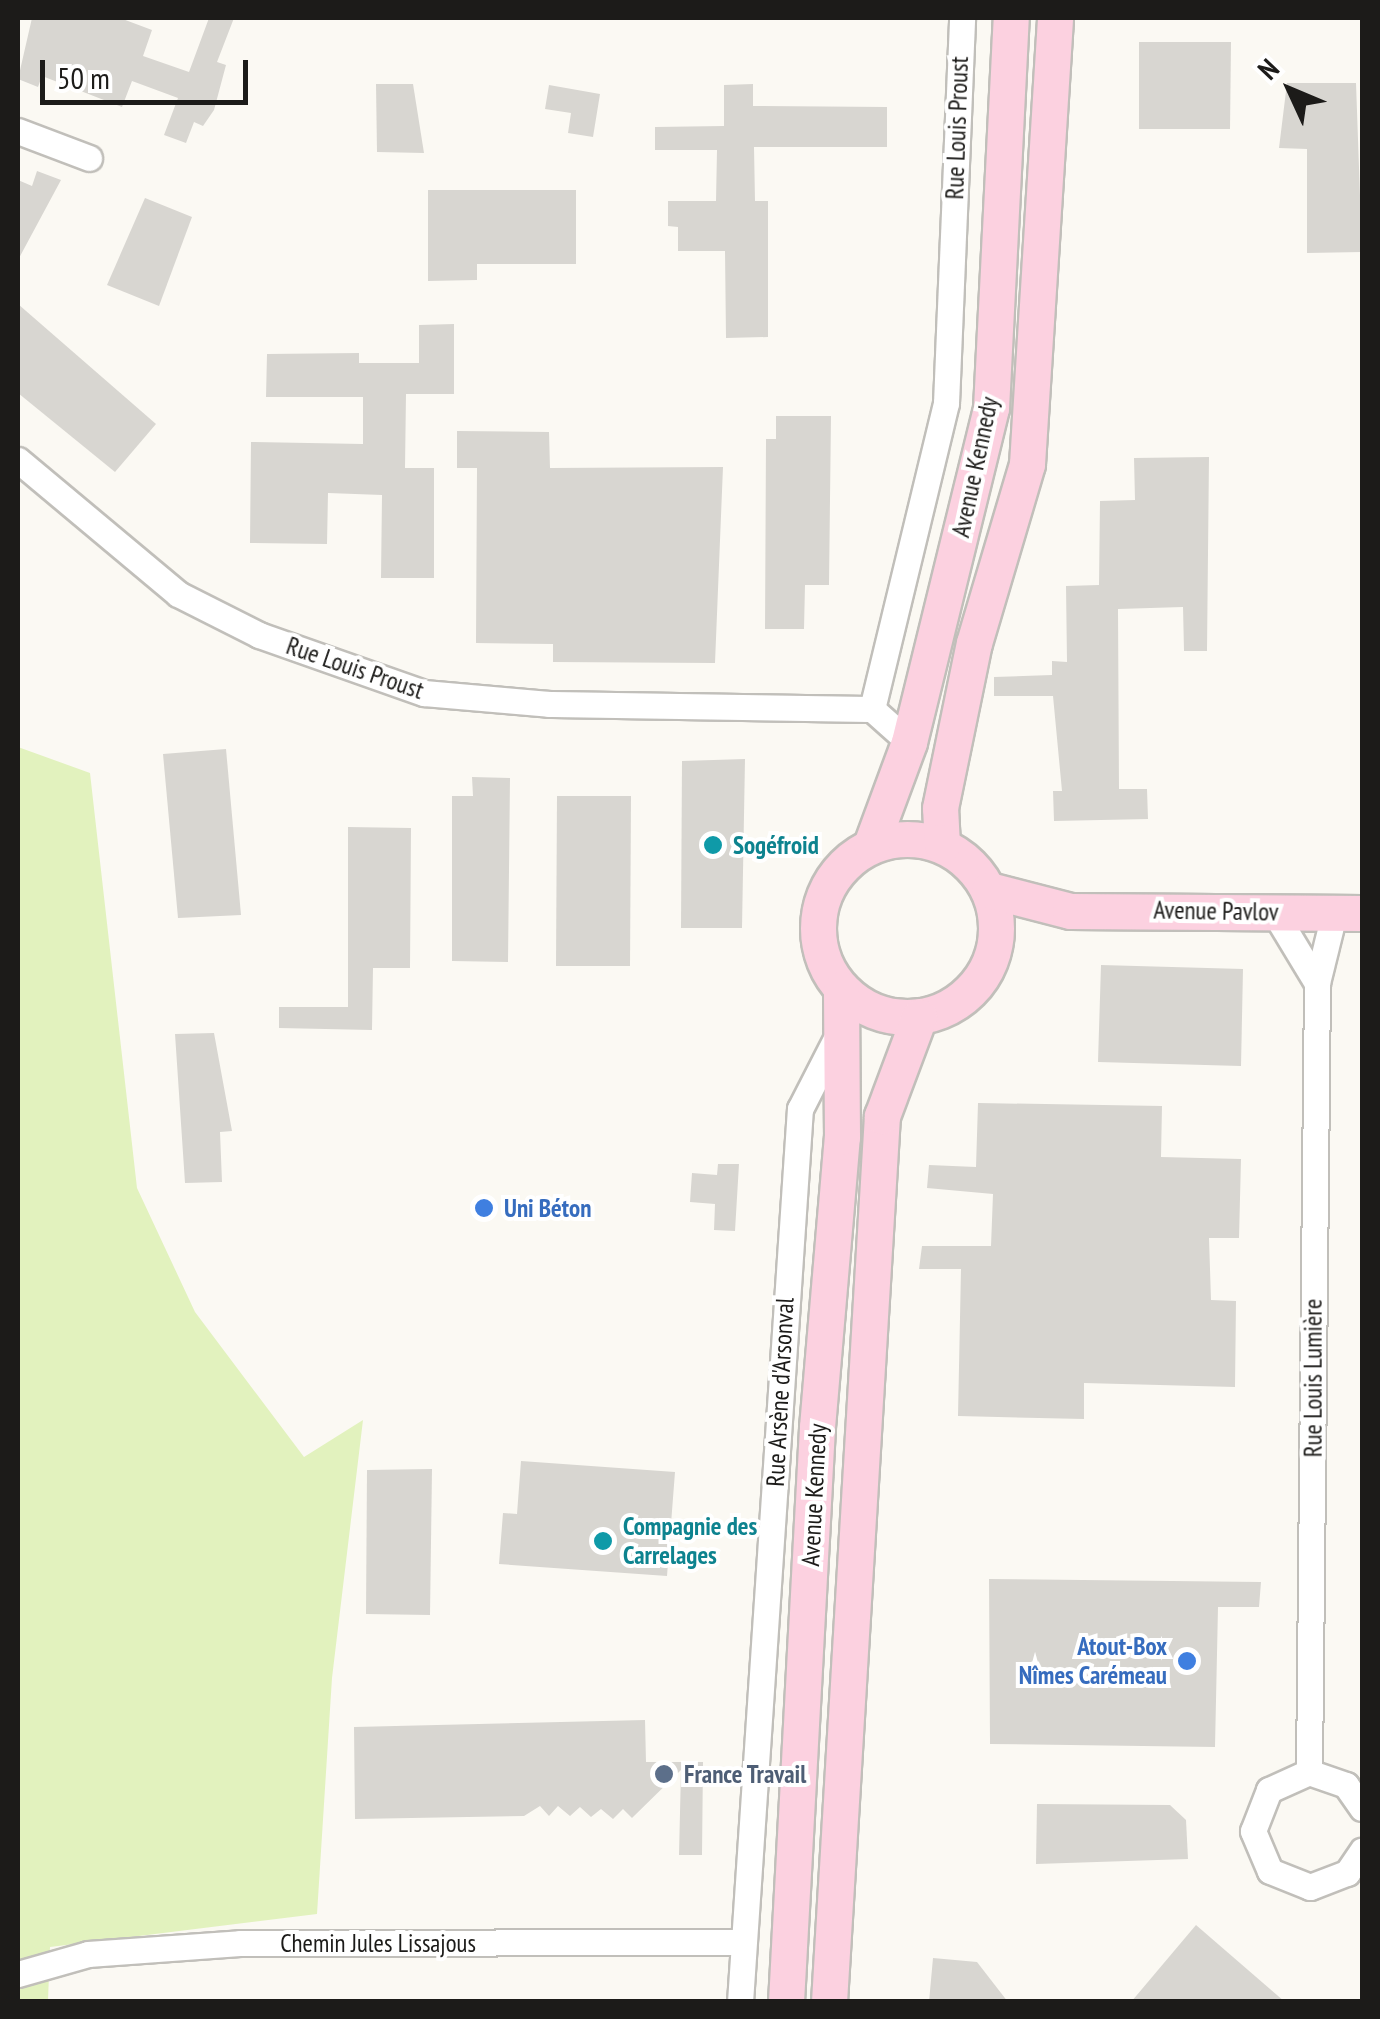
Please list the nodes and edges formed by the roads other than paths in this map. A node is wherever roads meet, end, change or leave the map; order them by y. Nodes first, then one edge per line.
1 (962, 18) edge
2 (1011, 18) edge
3 (1055, 18) edge
4 (18, 132) edge
5 (89, 158) dead end
6 (18, 460) edge
7 (872, 709) junction
8 (909, 742) junction
9 (872, 845) junction
10 (942, 845) junction
11 (988, 890) junction
12 (1070, 911) junction
13 (1274, 912) junction
14 (1348, 913) edge
15 (994, 951) junction
16 (1317, 983) junction
17 (840, 989) junction
18 (918, 1017) junction
19 (840, 1032) junction
20 (1308, 1772) junction
21 (1362, 1808) edge
22 (1362, 1851) edge
23 (742, 1942) junction
24 (18, 1974) edge
25 (740, 2002) edge
26 (786, 2002) edge
27 (828, 2002) edge

1 - 7 street, Rue Louis Proust
2 - 8 main road, Avenue Kennedy
3 - 10 main road, Avenue Kennedy
4 - 5 street
6 - 7 street, Rue Louis Proust
7 - 8 street
8 - 9 main road, Avenue Kennedy
9 - 10 main road
9 - 17 main road
10 - 11 main road
11 - 12 main road, Avenue Pavlov
11 - 15 main road
12 - 13 main road, Avenue Pavlov
12 - 15 main road, Avenue Pavlov
13 - 14 main road, Avenue Pavlov
13 - 16 street
14 - 16 street, Rue Louis Lumière
15 - 18 main road
16 - 20 street, Rue Louis Lumière
17 - 18 main road
17 - 19 main road, Avenue Kennedy
18 - 27 main road, Avenue Kennedy
19 - 23 street, Rue Arsène d'Arsonval
19 - 26 main road, Avenue Kennedy
20 - 21 street
20 - 22 street
23 - 24 street, Chemin Jules Lissajous
23 - 25 street, Rue Arsène d'Arsonval

